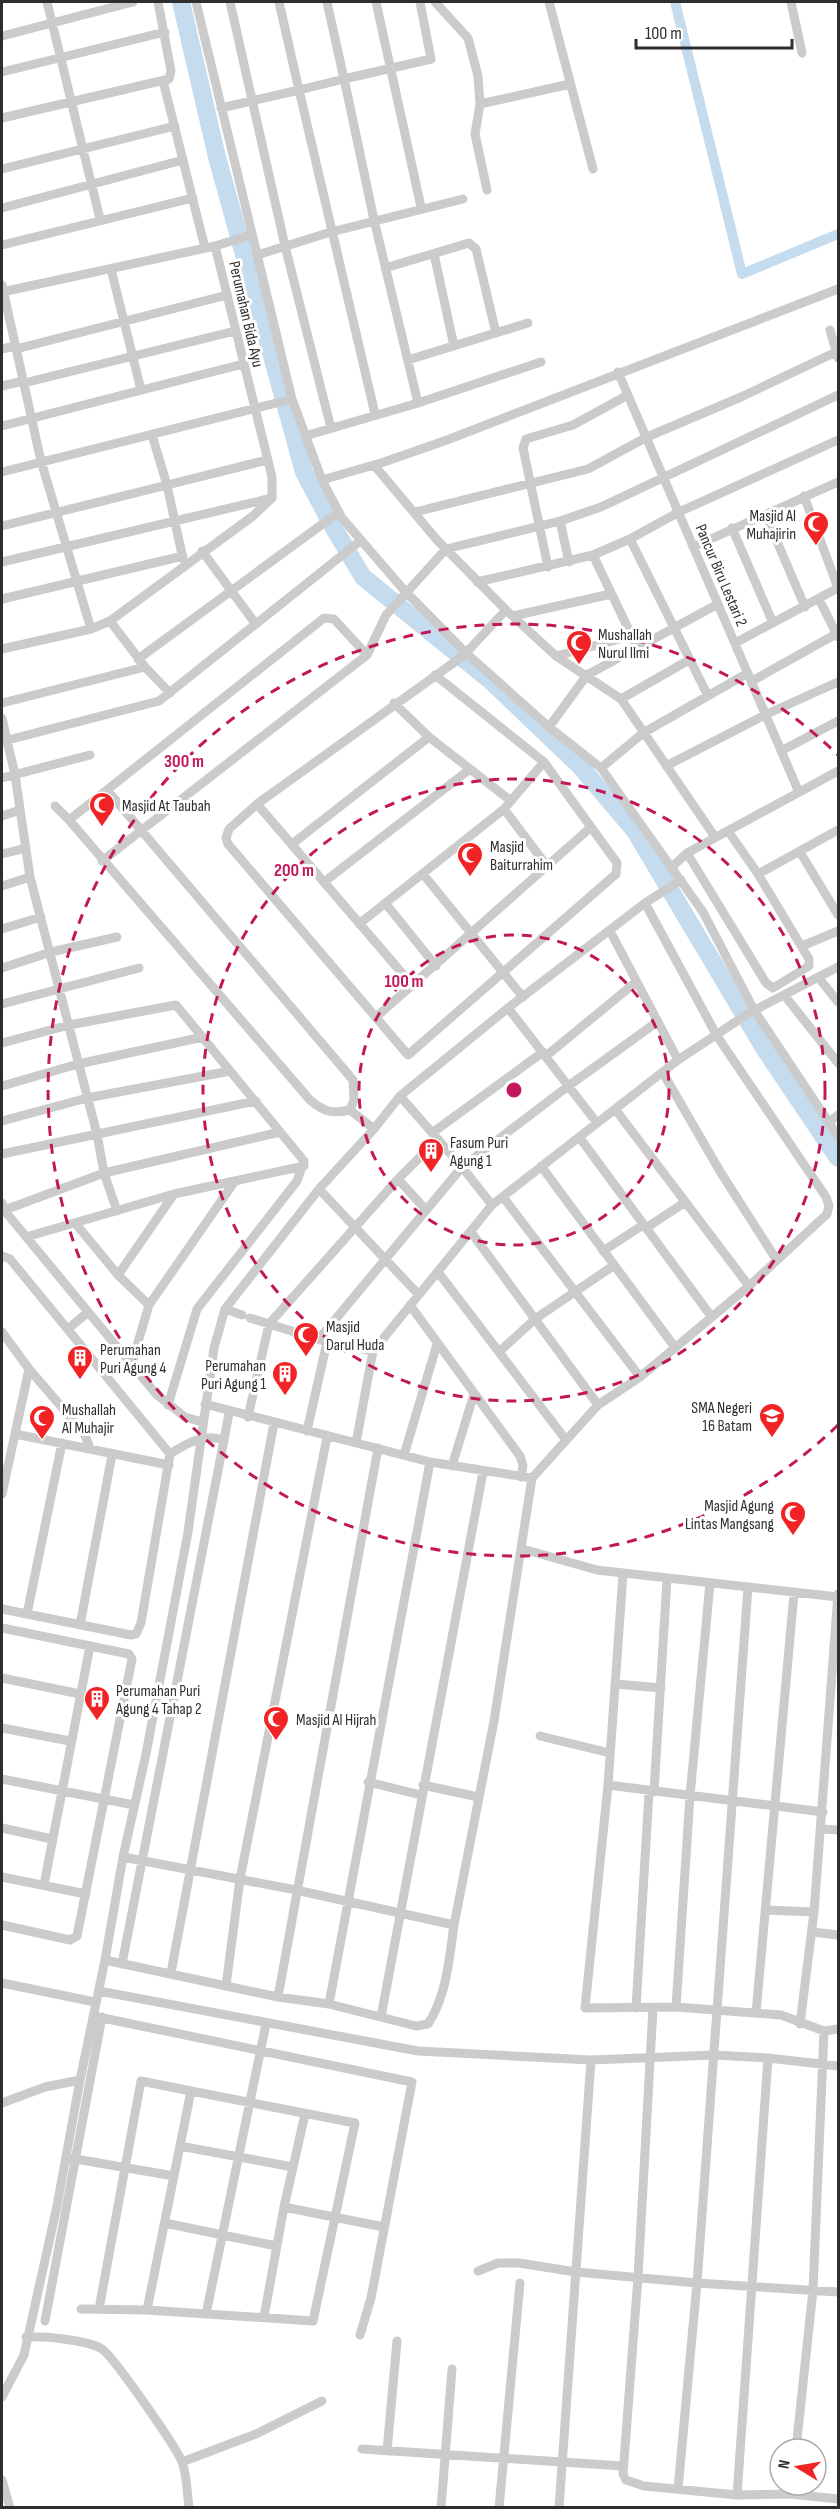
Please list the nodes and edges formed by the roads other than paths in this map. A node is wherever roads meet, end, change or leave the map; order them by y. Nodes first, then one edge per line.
1 (47, 2) edge
2 (133, 2) edge
3 (158, 2) edge
4 (196, 2) edge
5 (230, 2) edge
6 (279, 2) edge
7 (327, 2) edge
8 (376, 2) edge
9 (420, 2) edge
10 (435, 2) edge
11 (549, 2) edge
12 (790, 2) edge
13 (52, 21) junction
14 (165, 32) junction
15 (2, 36) edge
16 (801, 52) dead end
17 (61, 57) junction
18 (391, 69) junction
19 (2, 72) edge
20 (344, 79) junction
21 (163, 81) junction
22 (570, 84) junction
23 (299, 90) junction
24 (252, 100) junction
25 (73, 102) junction
26 (480, 104) junction
27 (221, 108) junction
28 (2, 118) edge
29 (175, 126) junction
30 (83, 149) junction
31 (183, 160) junction
32 (2, 169) edge
33 (594, 169) dead end
34 (92, 185) junction
35 (487, 190) dead end
36 (193, 198) junction
37 (463, 199) dead end
38 (421, 207) junction
39 (2, 208) edge
40 (100, 219) junction
41 (374, 220) junction
42 (331, 232) junction
43 (243, 238) junction
44 (2, 245) edge
45 (285, 246) junction
46 (210, 247) junction
47 (434, 254) junction
48 (257, 255) junction
49 (111, 268) junction
50 (385, 268) junction
51 (2, 290) edge
52 (837, 290) edge
53 (227, 295) junction
54 (838, 301) edge
55 (124, 323) junction
56 (528, 323) dead end
57 (830, 330) dead end
58 (235, 331) junction
59 (496, 333) junction
60 (454, 346) junction
61 (16, 348) junction
62 (2, 350) edge
63 (837, 355) edge
64 (132, 357) junction
65 (408, 360) junction
66 (541, 362) dead end
67 (243, 364) junction
68 (618, 372) junction
69 (23, 382) junction
70 (2, 386) edge
71 (141, 390) junction
72 (628, 395) junction
73 (838, 395) edge
74 (287, 401) junction
75 (418, 403) junction
76 (254, 410) junction
77 (375, 414) junction
78 (31, 418) junction
79 (2, 426) edge
80 (331, 428) junction
81 (152, 435) junction
82 (305, 436) junction
83 (647, 437) junction
84 (838, 440) edge
85 (267, 460) junction
86 (41, 462) junction
87 (374, 465) junction
88 (2, 472) edge
89 (663, 477) junction
90 (322, 480) junction
91 (838, 482) edge
92 (167, 485) junction
93 (532, 485) junction
94 (804, 496) junction
95 (272, 498) junction
96 (56, 511) junction
97 (415, 512) junction
98 (679, 512) junction
99 (336, 514) junction
100 (766, 516) junction
101 (560, 521) junction
102 (176, 522) junction
103 (2, 526) edge
104 (540, 526) junction
105 (732, 528) junction
106 (630, 539) junction
107 (360, 541) junction
108 (66, 546) junction
109 (693, 547) junction
110 (446, 549) junction
111 (202, 551) junction
112 (593, 555) junction
113 (183, 560) junction
114 (2, 562) edge
115 (569, 562) junction
116 (548, 567) junction
117 (77, 582) junction
118 (477, 582) junction
119 (838, 588) edge
120 (230, 590) junction
121 (611, 594) junction
122 (404, 597) junction
123 (2, 598) edge
124 (819, 599) junction
125 (718, 604) junction
126 (805, 607) junction
127 (510, 613) junction
128 (110, 621) junction
129 (255, 623) junction
130 (773, 623) junction
131 (675, 627) junction
132 (91, 629) junction
133 (838, 635) edge
134 (631, 636) junction
135 (735, 643) junction
136 (637, 647) junction
137 (2, 648) edge
138 (367, 655) junction
139 (464, 655) junction
140 (556, 656) junction
141 (138, 659) junction
142 (689, 660) junction
143 (145, 668) junction
144 (435, 675) junction
145 (587, 675) junction
146 (750, 677) junction
147 (838, 682) edge
148 (170, 693) junction
149 (708, 696) junction
150 (621, 699) junction
151 (2, 703) edge
152 (394, 703) junction
153 (767, 714) junction
154 (2, 718) edge
155 (838, 721) edge
156 (549, 727) junction
157 (643, 733) junction
158 (429, 737) junction
159 (4, 741) edge
160 (782, 751) junction
161 (90, 755) dead end
162 (544, 762) junction
163 (666, 766) junction
164 (601, 768) junction
165 (470, 769) junction
166 (838, 771) edge
167 (15, 775) junction
168 (2, 778) edge
169 (108, 790) junction
170 (798, 790) junction
171 (511, 801) junction
172 (257, 804) junction
173 (55, 806) dead end
174 (504, 809) junction
175 (20, 810) junction
176 (2, 816) edge
177 (69, 820) junction
178 (590, 828) junction
179 (838, 830) edge
180 (140, 831) junction
181 (728, 831) junction
182 (715, 837) junction
183 (292, 844) junction
184 (26, 848) junction
185 (800, 852) junction
186 (687, 853) junction
187 (2, 854) edge
188 (102, 861) junction
189 (547, 866) junction
190 (673, 866) junction
191 (423, 874) junction
192 (758, 874) junction
193 (30, 877) junction
194 (324, 882) junction
195 (677, 882) junction
196 (2, 886) edge
197 (649, 901) junction
198 (386, 904) junction
199 (838, 915) edge
200 (41, 917) junction
201 (359, 924) junction
202 (2, 929) edge
203 (610, 931) junction
204 (838, 931) edge
205 (472, 933) junction
206 (117, 937) dead end
207 (802, 946) junction
208 (51, 952) junction
209 (436, 966) junction
210 (838, 967) edge
211 (2, 968) edge
212 (139, 968) dead end
213 (505, 971) junction
214 (818, 977) junction
215 (636, 982) junction
216 (413, 986) junction
217 (60, 988) junction
218 (785, 996) junction
219 (524, 997) junction
220 (838, 1002) edge
221 (2, 1004) edge
222 (508, 1008) junction
223 (751, 1012) junction
224 (376, 1017) junction
225 (657, 1023) junction
226 (69, 1025) junction
227 (717, 1036) junction
228 (203, 1037) junction
229 (2, 1043) edge
230 (544, 1054) junction
231 (678, 1060) junction
232 (838, 1063) edge
233 (78, 1064) junction
234 (230, 1071) junction
235 (663, 1073) junction
236 (2, 1086) edge
237 (567, 1086) junction
238 (400, 1096) junction
239 (87, 1098) junction
240 (256, 1101) junction
241 (615, 1109) junction
242 (351, 1110) junction
243 (838, 1115) edge
244 (2, 1121) edge
245 (829, 1122) junction
246 (597, 1123) junction
247 (374, 1129) junction
248 (280, 1132) junction
249 (97, 1134) junction
250 (435, 1136) junction
251 (838, 1136) edge
252 (580, 1138) junction
253 (2, 1154) edge
254 (304, 1166) junction
255 (541, 1166) junction
256 (462, 1167) junction
257 (104, 1173) junction
258 (398, 1179) junction
259 (235, 1181) junction
260 (319, 1189) junction
261 (174, 1194) junction
262 (503, 1197) junction
263 (684, 1203) junction
264 (492, 1205) junction
265 (2, 1208) edge
266 (426, 1210) junction
267 (117, 1211) junction
268 (76, 1224) junction
269 (355, 1227) junction
270 (644, 1227) junction
271 (471, 1232) junction
272 (26, 1237) junction
273 (603, 1251) junction
274 (2, 1256) edge
275 (386, 1258) junction
276 (776, 1258) junction
277 (613, 1266) junction
278 (438, 1272) junction
279 (118, 1275) junction
280 (749, 1286) junction
281 (573, 1292) junction
282 (418, 1294) junction
283 (149, 1305) junction
284 (410, 1305) junction
285 (225, 1310) junction
286 (87, 1313) junction
287 (711, 1316) junction
288 (535, 1319) junction
289 (270, 1324) junction
290 (69, 1328) junction
291 (2, 1332) edge
292 (323, 1340) junction
293 (437, 1344) junction
294 (674, 1346) junction
295 (373, 1351) junction
296 (499, 1352) junction
297 (131, 1366) junction
298 (29, 1369) junction
299 (640, 1377) junction
300 (474, 1394) junction
301 (205, 1404) junction
302 (168, 1405) junction
303 (598, 1405) junction
304 (229, 1413) junction
305 (248, 1417) junction
306 (202, 1422) junction
307 (274, 1423) junction
308 (307, 1431) junction
309 (15, 1434) junction
310 (327, 1437) junction
311 (198, 1439) junction
312 (224, 1440) junction
313 (566, 1440) junction
314 (62, 1443) junction
315 (356, 1443) junction
316 (90, 1448) junction
317 (378, 1448) junction
318 (170, 1454) junction
319 (112, 1455) junction
320 (404, 1455) junction
321 (430, 1462) junction
322 (169, 1465) junction
323 (452, 1466) junction
324 (483, 1472) junction
325 (521, 1477) junction
326 (532, 1478) junction
327 (3, 1479) edge
328 (2, 1494) edge
329 (523, 1549) junction
330 (618, 1573) junction
331 (668, 1579) junction
332 (710, 1583) junction
333 (748, 1587) junction
334 (794, 1593) junction
335 (838, 1596) edge
336 (2, 1609) edge
337 (27, 1614) junction
338 (80, 1625) junction
339 (2, 1628) edge
340 (90, 1646) junction
341 (2, 1678) edge
342 (615, 1684) junction
343 (661, 1688) junction
344 (80, 1694) junction
345 (2, 1728) edge
346 (540, 1736) dead end
347 (70, 1741) junction
348 (610, 1753) junction
349 (2, 1779) edge
350 (368, 1782) junction
351 (423, 1785) junction
352 (608, 1785) junction
353 (61, 1791) junction
354 (651, 1792) junction
355 (420, 1796) junction
356 (690, 1796) junction
357 (478, 1797) junction
358 (732, 1799) junction
359 (107, 1800) junction
360 (131, 1804) junction
361 (776, 1805) junction
362 (823, 1812) junction
363 (2, 1828) edge
364 (821, 1829) junction
365 (838, 1830) edge
366 (52, 1839) junction
367 (123, 1857) junction
368 (141, 1861) junction
369 (189, 1869) junction
370 (2, 1877) edge
371 (240, 1879) junction
372 (44, 1885) junction
373 (296, 1890) junction
374 (86, 1894) junction
375 (346, 1901) junction
376 (766, 1910) junction
377 (814, 1912) junction
378 (400, 1914) junction
379 (2, 1925) edge
380 (454, 1925) junction
381 (812, 1932) junction
382 (838, 1935) edge
383 (105, 1960) junction
384 (122, 1964) junction
385 (171, 1973) junction
386 (2, 1983) edge
387 (225, 1986) junction
388 (99, 1991) junction
389 (278, 1997) junction
390 (95, 2002) junction
391 (329, 2004) junction
392 (676, 2007) junction
393 (636, 2008) junction
394 (653, 2008) junction
395 (716, 2010) junction
396 (756, 2013) junction
397 (98, 2016) junction
398 (381, 2018) junction
399 (266, 2024) junction
400 (800, 2024) junction
401 (838, 2029) edge
402 (824, 2031) junction
403 (261, 2050) junction
404 (714, 2055) junction
405 (650, 2057) junction
406 (768, 2058) junction
407 (591, 2060) junction
408 (820, 2066) junction
409 (838, 2066) edge
410 (80, 2080) junction
411 (191, 2091) junction
412 (250, 2102) junction
413 (2, 2103) edge
414 (305, 2114) junction
415 (180, 2146) junction
416 (237, 2157) junction
417 (71, 2158) junction
418 (293, 2167) junction
419 (124, 2168) junction
420 (174, 2176) junction
421 (284, 2206) junction
422 (334, 2219) junction
423 (165, 2223) junction
424 (384, 2227) junction
425 (221, 2234) junction
426 (276, 2246) junction
427 (478, 2271) dead end
428 (576, 2272) junction
429 (638, 2277) junction
430 (520, 2283) dead end
431 (697, 2283) junction
432 (752, 2285) junction
433 (813, 2290) junction
434 (838, 2292) edge
435 (99, 2308) junction
436 (81, 2309) dead end
437 (147, 2310) junction
438 (206, 2314) junction
439 (264, 2317) junction
440 (45, 2321) dead end
441 (360, 2336) dead end
442 (26, 2337) junction
443 (397, 2342) dead end
444 (452, 2369) dead end
445 (2, 2397) edge
446 (322, 2401) dead end
447 (797, 2437) edge
448 (362, 2449) dead end
449 (387, 2451) junction
450 (447, 2455) junction
451 (504, 2459) junction
452 (182, 2462) junction
453 (562, 2462) junction
454 (623, 2466) junction
455 (2, 2480) edge
456 (678, 2489) junction
457 (768, 2492) edge
458 (737, 2495) junction
459 (10, 2508) edge
460 (189, 2508) edge
461 (441, 2508) edge
462 (499, 2508) edge
463 (559, 2508) edge

1 - 13 street
2 - 13 street
3 - 14 street
4 - 27 street
5 - 24 street
6 - 23 street
7 - 20 street
8 - 18 street
9 - 18 street
10 - 26 street
11 - 22 street
12 - 16 street
13 - 15 street
13 - 17 street
14 - 17 street
14 - 21 street
17 - 19 street
17 - 25 street
18 - 20 street
18 - 38 street
20 - 23 street
20 - 41 street
21 - 25 street
21 - 29 street, Perumahan Bida Ayu
22 - 26 street
22 - 33 street
23 - 24 street
23 - 42 street
24 - 27 street
24 - 45 street
25 - 28 street
25 - 30 street
26 - 35 street
27 - 43 street
29 - 30 street
29 - 31 street, Perumahan Bida Ayu
30 - 32 street
30 - 34 street
31 - 34 street
31 - 36 street, Perumahan Bida Ayu
34 - 39 street
34 - 40 street
36 - 40 street
36 - 46 street, Perumahan Bida Ayu
37 - 38 street
38 - 41 street
40 - 44 street
41 - 42 street
41 - 50 street
42 - 45 street
42 - 77 street
43 - 46 street
43 - 48 street
45 - 48 street
45 - 80 street
46 - 49 street
46 - 53 street, Perumahan Bida Ayu
47 - 50 street
47 - 59 street
47 - 60 street
48 - 74 street
49 - 51 street
49 - 55 street
50 - 65 street
51 - 61 street
52 - 54 street
52 - 68 street
53 - 55 street
53 - 58 street, Perumahan Bida Ayu
55 - 61 street
55 - 64 street
56 - 59 street
57 - 63 street
58 - 64 street
58 - 67 street, Perumahan Bida Ayu
59 - 60 street
60 - 65 street
61 - 62 street
61 - 69 street
63 - 83 street
64 - 69 street
64 - 71 street
65 - 75 street
66 - 75 street
67 - 71 street
67 - 76 street, Perumahan Bida Ayu
68 - 72 street, Pancur Biru Lestari 2
68 - 87 street
69 - 70 street
69 - 78 street
71 - 78 street
72 - 83 street, Pancur Biru Lestari 2
72 - 93 street
73 - 89 street
74 - 76 street
74 - 82 street
75 - 77 street
76 - 81 street
76 - 85 street, Perumahan Bida Ayu
77 - 80 street
78 - 79 street
78 - 86 street
80 - 82 street
81 - 86 street
81 - 92 street
82 - 90 street
83 - 89 street, Pancur Biru Lestari 2
83 - 93 street
84 - 98 street
85 - 92 street
85 - 95 street, Perumahan Bida Ayu
86 - 88 street
86 - 96 street
87 - 90 street
87 - 97 street
89 - 98 street, Pancur Biru Lestari 2
89 - 101 street
90 - 99 street
91 - 94 street
92 - 96 street
92 - 102 street
93 - 97 street
93 - 104 street
94 - 100 street
94 - 119 street
95 - 102 street
95 - 111 street
96 - 103 street
96 - 108 street
97 - 110 street
98 - 106 street
98 - 109 street, Pancur Biru Lestari 2
99 - 107 street
99 - 120 street
100 - 105 street
100 - 126 street
101 - 104 street
101 - 115 street
102 - 108 street
102 - 113 street
104 - 110 street
104 - 116 street
105 - 109 street
105 - 130 street
106 - 112 street
106 - 131 street
107 - 122 street
107 - 129 street
108 - 114 street
108 - 117 street
109 - 125 street, Pancur Biru Lestari 2
110 - 118 street
110 - 122 street
111 - 113 street
111 - 120 street
112 - 115 street
112 - 121 street
113 - 117 street
113 - 128 street
115 - 116 street
116 - 118 street
117 - 123 street
117 - 132 street
118 - 127 street
119 - 124 street
120 - 129 street
120 - 141 street
121 - 127 street
121 - 134 street
122 - 138 street
122 - 139 street
124 - 126 street
124 - 133 street
125 - 131 street
125 - 135 street, Pancur Biru Lestari 2
126 - 130 street
127 - 139 street
127 - 140 street
128 - 132 street
128 - 141 street
129 - 148 street
130 - 135 street
131 - 136 street
131 - 142 street
132 - 137 street
133 - 146 street
134 - 136 street
134 - 140 street
135 - 146 street, Pancur Biru Lestari 2
136 - 145 street
138 - 169 street
138 - 180 street
139 - 144 street
139 - 156 street
140 - 145 street
141 - 143 street
142 - 149 street
142 - 150 street
143 - 148 street
143 - 151 street
144 - 152 street
144 - 162 street
145 - 150 street
145 - 156 street
146 - 149 street
146 - 153 street, Pancur Biru Lestari 2
147 - 153 street
148 - 159 street
149 - 157 street
150 - 157 street
152 - 158 street
152 - 172 street
153 - 160 street, Pancur Biru Lestari 2
153 - 163 street
154 - 159 street
155 - 160 street
156 - 164 street
157 - 163 street
157 - 164 street
158 - 165 street
158 - 183 street
159 - 167 street
160 - 170 street, Pancur Biru Lestari 2
161 - 167 street
162 - 171 street
162 - 178 street
163 - 182 street
164 - 190 street
165 - 171 street
165 - 194 street
166 - 170 street
167 - 168 street
167 - 175 street
169 - 177 street
169 - 180 street
170 - 181 street
171 - 174 street
172 - 183 street
172 - 224 street
173 - 177 street
174 - 189 street
174 - 191 street
175 - 176 street
175 - 184 street
177 - 188 street
178 - 189 street
178 - 213 street
179 - 185 street
180 - 188 street
180 - 242 street
181 - 182 street
181 - 192 street
182 - 186 street
183 - 194 street
184 - 187 street
184 - 193 street
185 - 192 street
185 - 199 street
186 - 190 street
186 - 207 street
188 - 242 street
189 - 205 street
190 - 195 street
191 - 198 street
191 - 205 street
192 - 207 street
193 - 196 street
193 - 200 street
194 - 201 street
195 - 197 street
195 - 223 street
197 - 203 street
197 - 227 street
198 - 201 street
198 - 209 street
200 - 202 street
200 - 208 street
201 - 216 street
203 - 215 street
203 - 219 street
204 - 207 street
205 - 209 street
205 - 213 street
206 - 208 street
208 - 211 street
208 - 217 street
209 - 216 street
210 - 214 street
212 - 217 street
213 - 219 street
213 - 224 street
214 - 218 street
214 - 220 street
215 - 225 street
215 - 230 street
216 - 224 street
217 - 221 street
217 - 226 street
218 - 223 street
218 - 232 street
219 - 222 street
222 - 230 street
222 - 238 street
223 - 227 street
223 - 245 street
225 - 231 street
225 - 237 street
226 - 228 street
226 - 229 street
226 - 233 street
227 - 231 street
227 - 276 street
228 - 233 street
228 - 234 street
230 - 237 street
230 - 250 street
231 - 235 street
233 - 236 street
233 - 239 street
234 - 239 street
234 - 240 street
235 - 241 street
235 - 276 street
237 - 246 street
237 - 256 street
238 - 247 street
238 - 250 street
239 - 244 street
239 - 249 street
240 - 248 street
240 - 249 street
241 - 246 street
241 - 263 street
242 - 247 street
243 - 245 street
245 - 251 street
246 - 252 street
247 - 260 street
248 - 254 street
248 - 257 street
249 - 253 street
249 - 257 street
250 - 256 street
250 - 258 street
252 - 255 street
252 - 270 street
254 - 259 street
254 - 302 street
255 - 262 street
255 - 273 street
256 - 264 street
256 - 266 street
257 - 265 street
257 - 267 street
258 - 266 street
258 - 269 street
259 - 261 street
259 - 283 street
260 - 269 street
260 - 285 street
261 - 267 street
261 - 279 street
262 - 264 street
262 - 281 street
263 - 270 street
263 - 280 street
264 - 271 street
265 - 272 street
266 - 275 street
267 - 268 street
268 - 272 street
268 - 279 street
269 - 275 street
269 - 289 street
270 - 273 street
270 - 287 street
271 - 278 street
271 - 288 street
272 - 286 street
273 - 277 street
274 - 290 street
275 - 282 street
275 - 292 street
276 - 280 street
277 - 281 street
277 - 294 street
278 - 282 street
278 - 296 street
279 - 283 street
280 - 287 street
281 - 288 street
281 - 299 street
282 - 284 street
283 - 297 street
284 - 293 street
284 - 295 street
285 - 289 street
285 - 301 street
286 - 290 street
286 - 297 street
287 - 294 street
288 - 296 street
288 - 303 street
289 - 292 street
289 - 305 street
290 - 318 street
291 - 298 street
292 - 295 street
292 - 308 street
293 - 300 street
293 - 320 street
294 - 299 street
295 - 315 street
296 - 313 street
297 - 302 street
298 - 309 street
298 - 316 street
299 - 303 street
300 - 323 street
300 - 325 street
301 - 304 street
301 - 306 street
302 - 306 street
303 - 313 street
304 - 305 street
304 - 312 street
305 - 307 street
306 - 311 street
307 - 308 street
307 - 369 street
308 - 310 street
309 - 314 street
309 - 327 street
310 - 315 street
310 - 371 street
311 - 312 street
311 - 318 street
311 - 360 street
312 - 368 street
313 - 326 street
314 - 316 street
314 - 337 street
315 - 317 street
316 - 319 street
317 - 320 street
317 - 373 street
318 - 322 street
319 - 322 street
319 - 338 street
320 - 321 street
321 - 323 street
321 - 350 street
322 - 338 street
323 - 324 street
324 - 325 street
324 - 351 street
325 - 326 street
326 - 329 street
327 - 328 street
329 - 330 street
329 - 357 street
330 - 331 street
330 - 342 street
331 - 332 street
331 - 343 street
332 - 333 street
332 - 356 street
333 - 334 street
333 - 358 street
334 - 335 street
334 - 361 street
335 - 362 street
336 - 337 street
337 - 338 street
339 - 340 street
340 - 344 street
340 - 359 street
341 - 344 street
342 - 343 street
342 - 348 street
343 - 354 street
344 - 347 street
345 - 347 street
346 - 348 street
347 - 353 street
348 - 352 street
349 - 353 street
350 - 355 street
350 - 375 street
351 - 355 street
351 - 357 street
352 - 354 street
352 - 393 street
353 - 359 street
353 - 366 street
354 - 356 street
354 - 393 street
355 - 378 street
356 - 358 street
356 - 392 street
357 - 380 street
358 - 361 street
358 - 395 street
359 - 360 street
359 - 374 street
360 - 367 street
361 - 362 street
361 - 376 street
362 - 364 street
363 - 366 street
364 - 365 street
364 - 377 street
366 - 372 street
367 - 368 street
367 - 383 street
368 - 369 street
368 - 384 street
369 - 371 street
369 - 385 street
370 - 372 street
371 - 373 street
371 - 387 street
372 - 374 street
373 - 375 street
373 - 389 street
374 - 379 street
375 - 378 street
375 - 391 street
376 - 377 street
376 - 396 street
377 - 381 street
378 - 380 street
378 - 398 street
380 - 398 street
381 - 382 street
381 - 400 street
383 - 384 street
383 - 388 street
384 - 385 street
385 - 387 street
386 - 390 street
387 - 389 street
388 - 390 street
388 - 399 street
389 - 391 street
390 - 397 street
391 - 398 street
392 - 394 street
392 - 395 street
393 - 394 street
394 - 405 street
395 - 396 street
395 - 404 street
396 - 400 street
397 - 403 street
397 - 410 street
397 - 417 street
399 - 403 street
399 - 407 street
400 - 402 street
401 - 402 street
402 - 408 street
403 - 412 street
403 - 424 street
404 - 405 street
404 - 406 street
404 - 431 street
405 - 407 street
405 - 429 street
406 - 408 street
406 - 432 street
407 - 428 street
408 - 409 street
408 - 433 street
410 - 413 street
410 - 417 street
411 - 412 street
411 - 415 street
411 - 419 street
412 - 414 street
412 - 416 street
414 - 418 street
414 - 422 street
415 - 416 street
415 - 420 street
416 - 418 street
416 - 425 street
417 - 419 street
417 - 440 street
417 - 442 street
418 - 421 street
419 - 420 street
419 - 435 street
420 - 423 street
421 - 422 street
421 - 426 street
422 - 424 street
422 - 439 street
423 - 425 street
423 - 437 street
424 - 441 street
425 - 426 street
425 - 438 street
426 - 439 street
427 - 428 street
428 - 429 street
428 - 453 street
429 - 431 street
429 - 454 street
430 - 451 street
431 - 432 street
431 - 456 street
432 - 433 street
432 - 458 street
433 - 434 street
433 - 447 street
435 - 436 street
435 - 437 street
437 - 438 street
438 - 439 street
442 - 445 street
442 - 452 street
443 - 449 street
444 - 450 street
446 - 452 street
448 - 449 street
449 - 450 street
450 - 451 street
450 - 461 street
451 - 453 street
451 - 462 street
452 - 460 street
453 - 454 street
453 - 463 street
454 - 456 street
455 - 459 street
456 - 458 street
457 - 458 street

